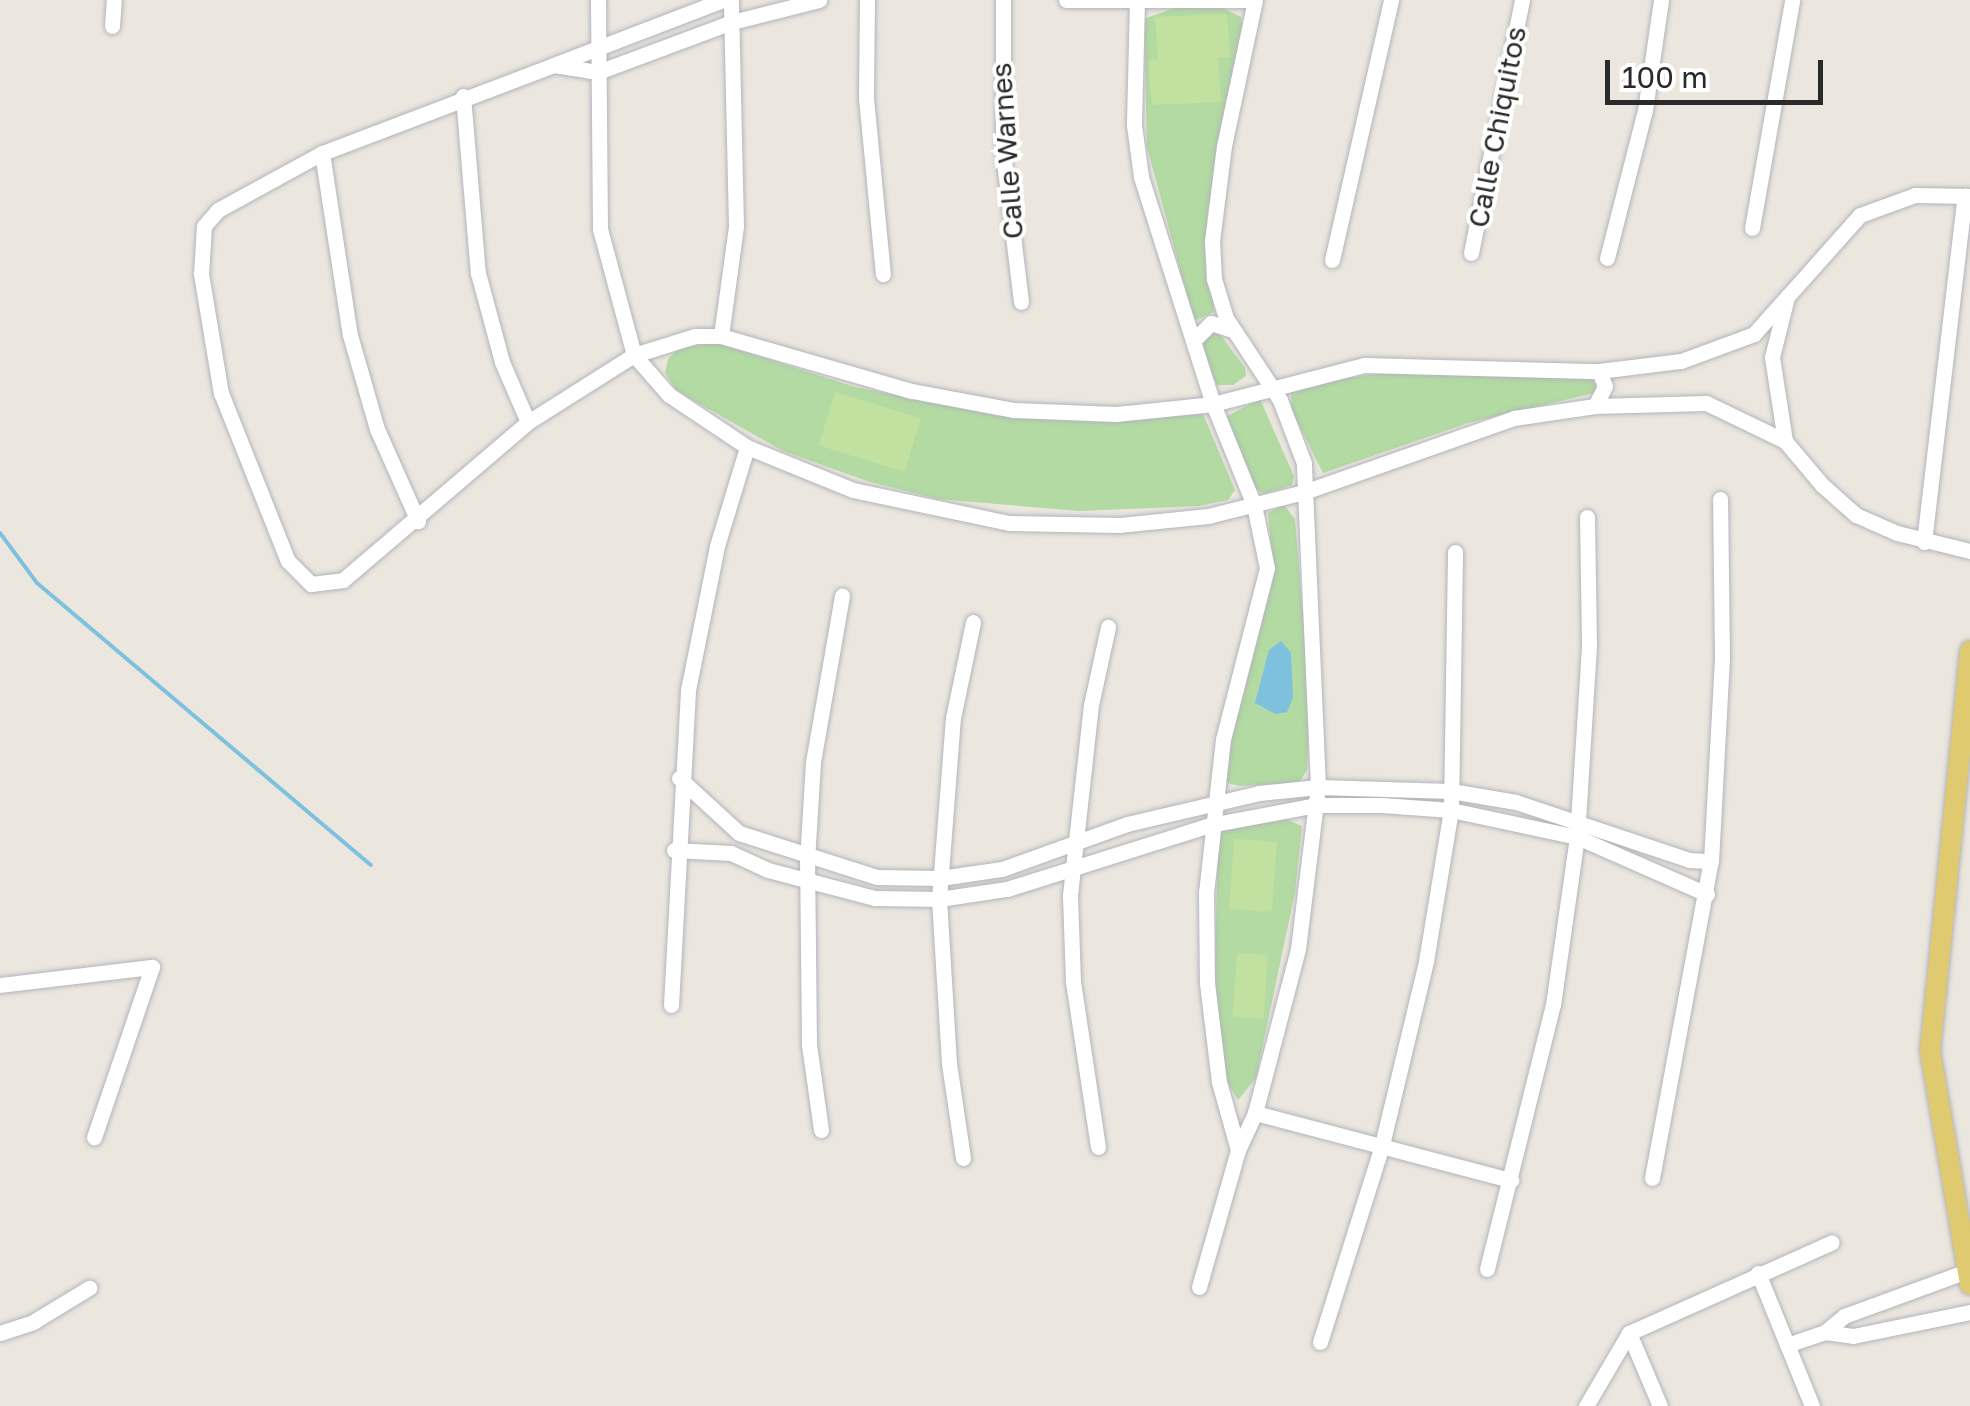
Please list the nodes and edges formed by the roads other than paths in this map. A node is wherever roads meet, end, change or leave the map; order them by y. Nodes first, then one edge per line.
1 (114, 0) edge
2 (598, 0) edge
3 (723, 0) edge
4 (732, 0) edge
5 (818, 0) edge
6 (867, 0) edge
7 (1003, 0) edge
8 (1066, 0) edge
9 (1254, 0) edge
10 (1391, 0) edge
11 (1522, 0) edge
12 (1660, 0) edge
13 (1792, 0) edge
14 (1137, 2) edge
15 (732, 22) junction
16 (112, 26) dead end
17 (597, 47) junction
18 (554, 65) junction
19 (598, 72) junction
20 (463, 96) junction
21 (322, 153) junction
22 (1968, 196) edge
23 (1752, 228) dead end
24 (1471, 253) dead end
25 (1607, 258) dead end
26 (1332, 260) dead end
27 (883, 274) dead end
28 (1787, 298) junction
29 (1021, 302) dead end
30 (1233, 330) junction
31 (722, 336) junction
32 (1193, 341) junction
33 (634, 355) junction
34 (1619, 370) junction
35 (1599, 371) junction
36 (1270, 385) junction
37 (1626, 403) junction
38 (1213, 404) junction
39 (1594, 406) junction
40 (528, 422) junction
41 (1785, 441) junction
42 (747, 447) junction
43 (1304, 492) junction
44 (1720, 500) dead end
45 (1254, 505) junction
46 (1587, 517) dead end
47 (418, 521) junction
48 (1924, 542) junction
49 (1970, 550) edge
50 (1454, 552) dead end
51 (842, 596) dead end
52 (973, 622) dead end
53 (1108, 627) dead end
54 (1970, 651) edge
55 (679, 778) junction
56 (1318, 787) junction
57 (1451, 791) junction
58 (1213, 802) junction
59 (1317, 805) junction
60 (1450, 810) junction
61 (1578, 820) junction
62 (1210, 824) junction
63 (1577, 837) junction
64 (1076, 842) junction
65 (674, 850) junction
66 (807, 860) junction
67 (1711, 861) junction
68 (1074, 866) junction
69 (940, 878) junction
70 (808, 881) junction
71 (1707, 894) junction
72 (939, 899) junction
73 (0, 985) edge
74 (670, 1006) dead end
75 (1255, 1113) junction
76 (821, 1130) dead end
77 (94, 1136) dead end
78 (1098, 1147) dead end
79 (1381, 1148) junction
80 (1238, 1150) junction
81 (964, 1158) dead end
82 (1652, 1178) dead end
83 (1512, 1180) junction
84 (1832, 1242) dead end
85 (1487, 1270) dead end
86 (1758, 1273) junction
87 (1968, 1278) edge
88 (89, 1288) dead end
89 (1199, 1288) dead end
90 (1920, 1291) junction
91 (1970, 1312) edge
92 (1928, 1320) junction
93 (1826, 1332) junction
94 (0, 1333) edge
95 (1629, 1334) junction
96 (1320, 1342) dead end
97 (1787, 1345) junction
98 (1586, 1406) edge
99 (1660, 1406) edge
100 (1812, 1406) edge

1 - 16 street
2 - 17 street
3 - 17 street
4 - 15 street
5 - 15 street
6 - 27 street
7 - 29 street, Calle Warnes
8 - 14 street
9 - 14 street
9 - 30 street
10 - 26 street
11 - 24 street, Calle Chiquitos
12 - 25 street
13 - 23 street
14 - 32 street
15 - 19 street
15 - 31 street
17 - 18 street
17 - 19 street
18 - 19 street
18 - 20 street
19 - 33 street
20 - 21 street
20 - 40 street
21 - 47 street
21 - 47 street
22 - 28 street
22 - 48 street
28 - 34 street
28 - 41 street
30 - 32 street
30 - 36 street
31 - 33 street
31 - 38 street
32 - 38 street
33 - 40 street
33 - 42 street
34 - 35 street
34 - 37 street
35 - 36 street
35 - 39 street
36 - 38 street
36 - 43 street
37 - 39 street
37 - 41 street
38 - 45 street
39 - 43 street
40 - 47 street
41 - 48 street
42 - 45 street
42 - 55 street
43 - 45 street
43 - 56 street
44 - 67 street
45 - 58 street
46 - 61 street
48 - 49 street
50 - 57 street
51 - 66 street
52 - 69 street
53 - 64 street
54 - 87 main road
55 - 65 street
55 - 66 street
56 - 57 street
56 - 58 street
56 - 59 street
57 - 60 street
57 - 61 street
58 - 62 street
58 - 64 street
59 - 60 street
59 - 62 street
59 - 75 street
60 - 63 street
60 - 79 street
61 - 63 street
61 - 67 street
62 - 68 street
62 - 80 street
63 - 71 street
63 - 83 street
64 - 68 street
64 - 69 street
65 - 70 street
65 - 74 street
66 - 69 street
66 - 70 street
67 - 71 street
68 - 72 street
68 - 78 street
69 - 72 street
70 - 72 street
70 - 76 street
71 - 82 street
72 - 81 street
73 - 77 street
75 - 79 street
75 - 80 street
79 - 83 street
79 - 96 street
80 - 89 street
83 - 85 street
84 - 86 street
86 - 95 street
86 - 97 street
87 - 90 street
88 - 94 street
90 - 92 street
90 - 93 street
91 - 92 street
92 - 93 street
93 - 97 street
95 - 98 street
95 - 99 street
97 - 100 street

